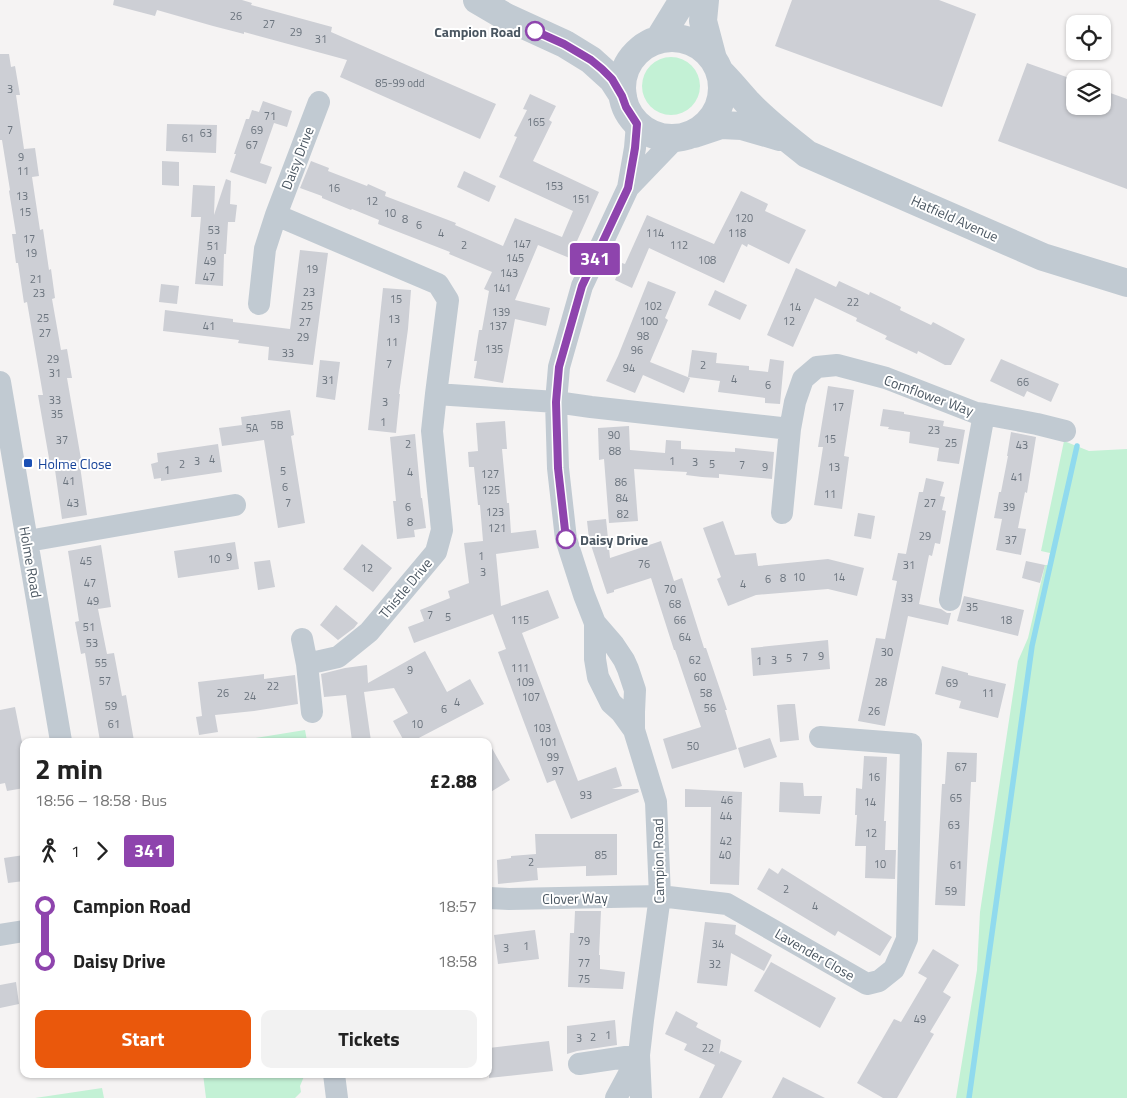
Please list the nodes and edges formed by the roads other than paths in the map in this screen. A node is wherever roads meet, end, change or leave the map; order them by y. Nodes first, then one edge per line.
1 (477, 0) edge
2 (683, 0) edge
3 (705, 0) edge
4 (564, 44) junction
5 (651, 44) junction
6 (716, 65) junction
7 (622, 96) junction
8 (319, 102) dead end
9 (637, 124) junction
10 (685, 136) junction
11 (789, 140) junction
12 (628, 188) junction
13 (276, 215) junction
14 (1127, 283) edge
15 (259, 304) dead end
16 (0, 382) edge
17 (436, 394) junction
18 (556, 402) junction
19 (984, 414) junction
20 (790, 429) junction
21 (1065, 431) dead end
22 (235, 505) dead end
23 (782, 513) dead end
24 (28, 541) junction
25 (950, 600) dead end
26 (595, 623) junction
27 (302, 639) dead end
28 (307, 664) junction
29 (312, 712) dead end
30 (634, 730) junction
31 (61, 738) edge
32 (820, 738) dead end
33 (660, 896) junction
34 (492, 898) edge
35 (20, 932) edge
36 (0, 935) edge
37 (639, 1055) junction
38 (580, 1064) dead end
39 (334, 1078) edge
40 (337, 1098) edge
41 (616, 1098) edge
42 (641, 1098) edge

1 - 4 street
2 - 5 street
3 - 6 street
4 - 5 street
4 - 7 street
5 - 6 street
5 - 7 street
6 - 10 street
6 - 11 street, Hatfield Avenue
7 - 9 street
8 - 13 street, Daisy Drive
9 - 10 street
9 - 12 street
10 - 11 street, Hatfield Avenue
10 - 12 street
11 - 14 street, Hatfield Avenue
12 - 18 street, Campion Road
13 - 15 street, Daisy Drive
13 - 17 street
16 - 24 street, Holme Road
17 - 18 street
17 - 28 street, Thistle Drive
18 - 20 street
18 - 26 street, Campion Road
19 - 20 street, Cornflower Way
19 - 21 street
19 - 25 street, Cornflower Way
20 - 23 street, Cornflower Way
22 - 24 street
24 - 31 street, Holme Road
26 - 30 street, Campion Road
26 - 30 street, Campion Road
27 - 28 street
28 - 29 street
30 - 33 street, Campion Road
32 - 33 street, Lavender Close
33 - 34 street, Clover Way
33 - 37 street, Campion Road
35 - 36 street
37 - 38 street
37 - 41 street, Campion Road
37 - 42 street, Campion Road
39 - 40 street

